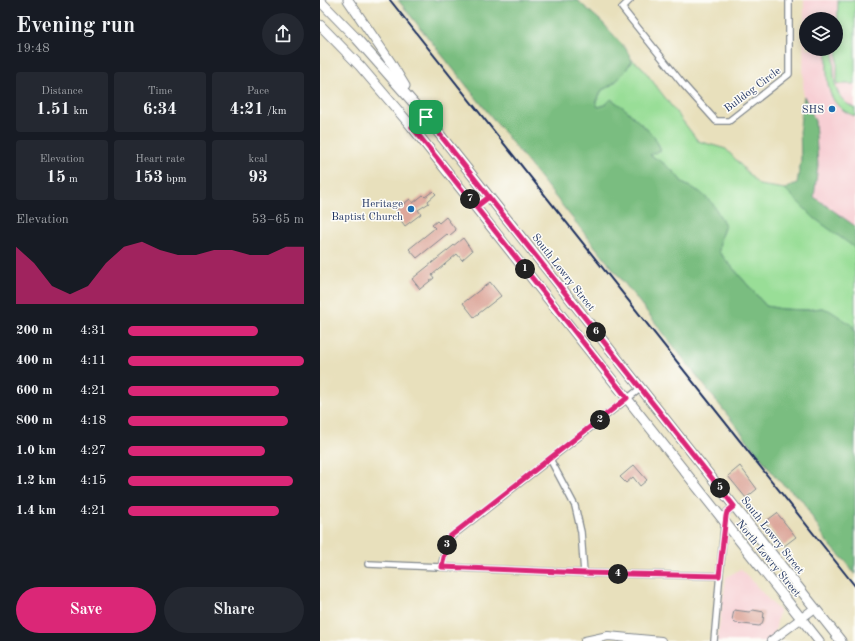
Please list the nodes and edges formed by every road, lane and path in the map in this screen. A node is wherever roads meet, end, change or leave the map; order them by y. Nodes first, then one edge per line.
1 (348, 0) edge
2 (630, 0) edge
3 (789, 0) edge
4 (320, 1) edge
5 (320, 25) edge
6 (418, 108) junction
7 (426, 117) junction
8 (412, 127) junction
9 (489, 197) junction
10 (476, 207) junction
11 (641, 388) junction
12 (627, 398) junction
13 (550, 460) junction
14 (734, 506) junction
15 (726, 523) junction
16 (368, 564) dead end
17 (442, 567) junction
18 (584, 573) junction
19 (719, 576) junction
20 (815, 608) junction
21 (802, 618) junction
22 (585, 641) edge
23 (661, 641) edge
24 (714, 641) edge
25 (770, 641) edge
26 (820, 641) edge
27 (840, 641) edge

1 - 6 main road
2 - 3 street, Bulldog Circle
4 - 6 main road, South Lowry Street
5 - 8 main road, North Lowry Street
6 - 7 main road, South Lowry Street
7 - 8 main road
7 - 9 main road, South Lowry Street
8 - 10 main road, North Lowry Street
9 - 10 main road
9 - 11 main road, South Lowry Street
10 - 12 main road, North Lowry Street
11 - 12 street
11 - 14 main road, South Lowry Street
12 - 13 street
12 - 15 main road, North Lowry Street
13 - 17 street
13 - 18 street
14 - 15 street
14 - 20 main road, South Lowry Street
15 - 19 street
15 - 21 main road, North Lowry Street
16 - 17 street
17 - 18 street
18 - 19 street
19 - 24 street
20 - 21 street
20 - 27 main road, South Lowry Street
21 - 25 street
21 - 26 main road, North Lowry Street
22 - 23 street

